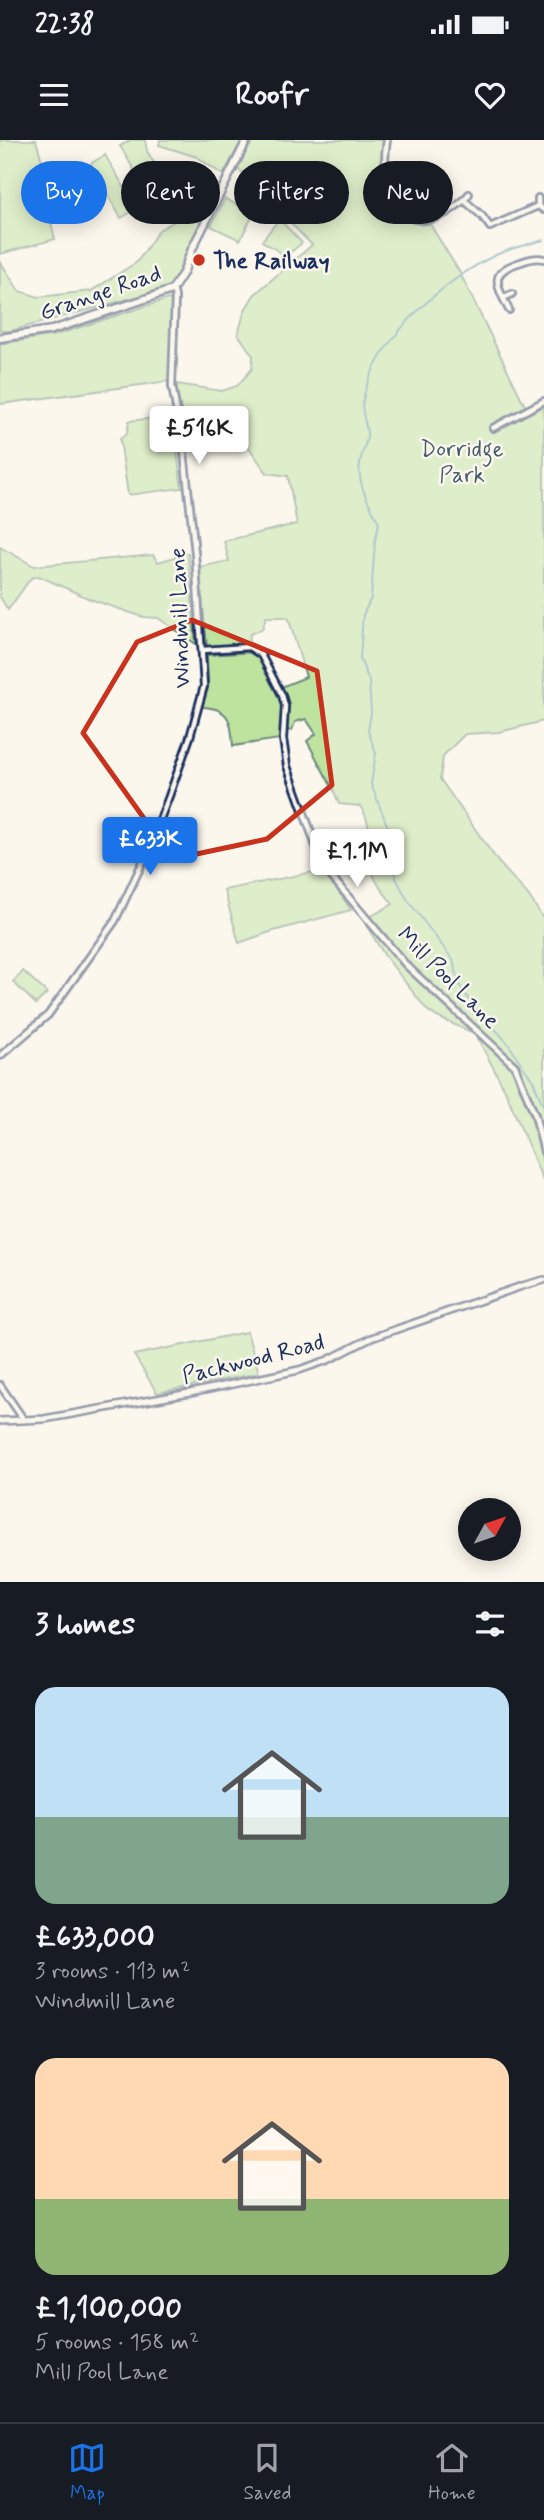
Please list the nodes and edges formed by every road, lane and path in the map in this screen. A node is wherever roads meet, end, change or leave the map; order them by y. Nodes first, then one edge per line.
1 (247, 140) edge
2 (387, 140) edge
3 (469, 194) dead end
4 (538, 198) dead end
5 (464, 200) junction
6 (538, 206) junction
7 (544, 210) edge
8 (544, 259) edge
9 (173, 288) junction
10 (512, 294) dead end
11 (503, 298) junction
12 (509, 310) dead end
13 (0, 338) edge
14 (544, 401) edge
15 (493, 428) dead end
16 (203, 650) junction
17 (0, 1056) edge
18 (544, 1152) edge
19 (544, 1280) edge
20 (0, 1385) edge
21 (15, 1408) junction
22 (24, 1420) junction
23 (0, 1421) edge
24 (9, 1421) junction

1 - 9 main road, Grange Road
2 - 5 street
3 - 5 street
4 - 6 street
5 - 6 street
6 - 7 street
8 - 11 street
9 - 13 main road, Grange Road
9 - 16 street, Windmill Lane
10 - 11 street
11 - 12 street
14 - 15 street
16 - 17 street, Windmill Lane
16 - 18 street, Mill Pool Lane
19 - 22 street, Packwood Road
20 - 21 street
21 - 22 street
21 - 24 street
22 - 24 street, Packwood Road
23 - 24 street, Packwood Road

